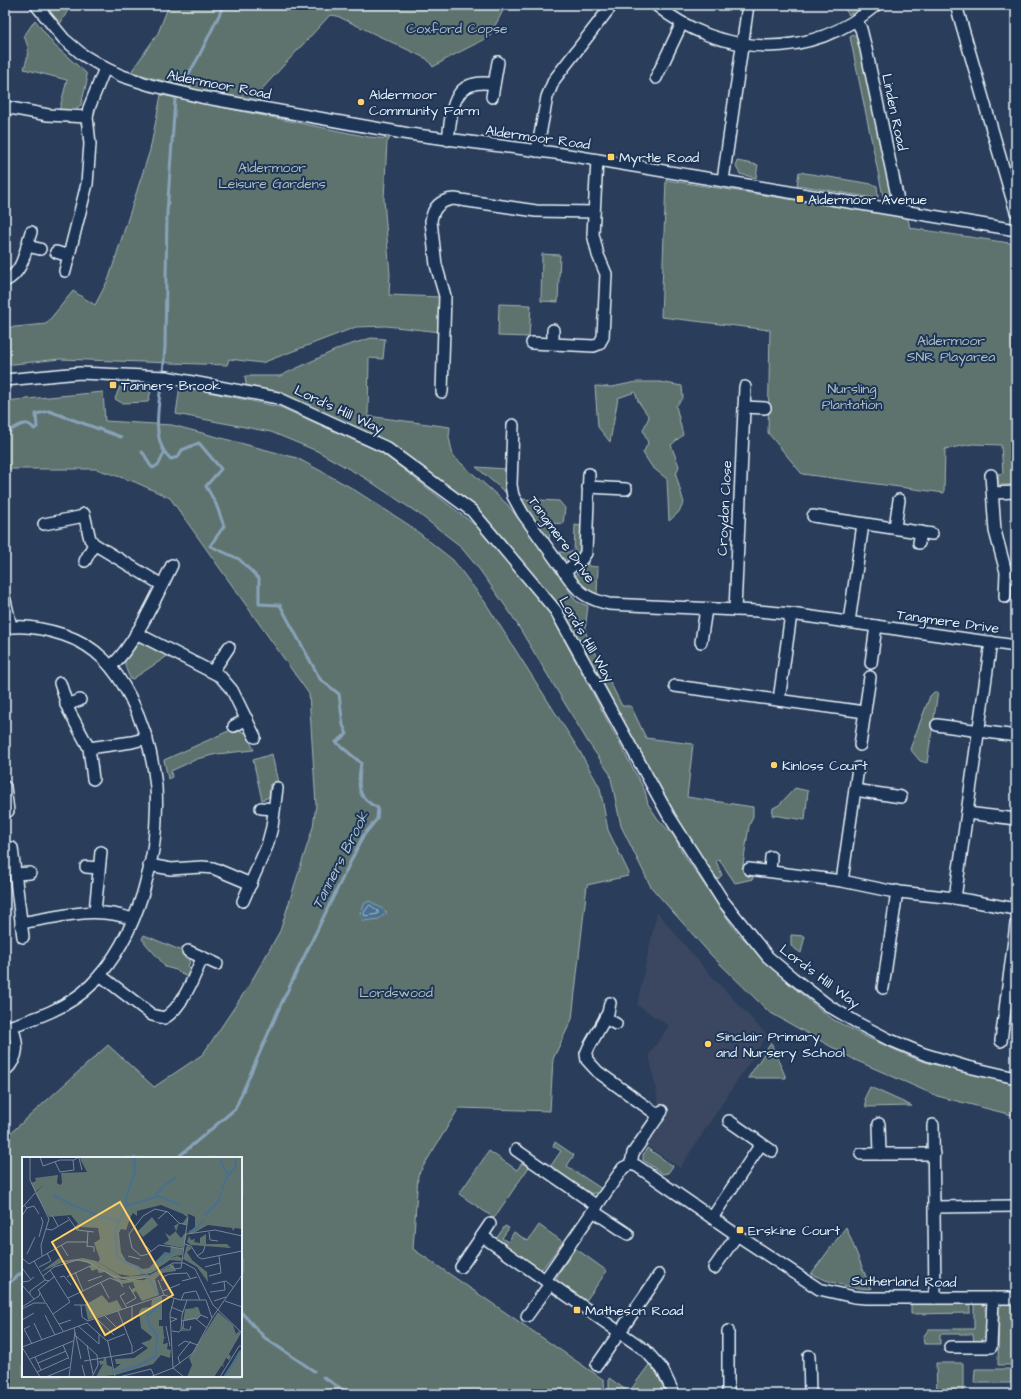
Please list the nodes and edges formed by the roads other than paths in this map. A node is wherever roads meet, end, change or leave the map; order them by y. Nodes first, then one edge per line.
1 (36, 5) edge
2 (612, 5) edge
3 (656, 5) edge
4 (748, 5) edge
5 (876, 5) edge
6 (956, 5) edge
7 (856, 20) junction
8 (682, 23) junction
9 (742, 45) junction
10 (498, 62) dead end
11 (105, 68) junction
12 (656, 78) dead end
13 (494, 84) junction
14 (492, 97) dead end
15 (5, 107) edge
16 (87, 117) junction
17 (448, 140) junction
18 (537, 151) junction
19 (597, 160) junction
20 (723, 180) junction
21 (900, 210) junction
22 (594, 212) junction
23 (1016, 212) edge
24 (1016, 230) edge
25 (31, 232) dead end
26 (27, 246) junction
27 (40, 249) dead end
28 (56, 252) dead end
29 (69, 256) junction
30 (65, 271) dead end
31 (5, 281) edge
32 (553, 330) dead end
33 (532, 343) dead end
34 (553, 344) junction
35 (5, 380) edge
36 (745, 387) dead end
37 (442, 392) dead end
38 (744, 407) junction
39 (765, 408) dead end
40 (513, 425) dead end
41 (589, 474) dead end
42 (991, 474) dead end
43 (588, 487) junction
44 (626, 488) dead end
45 (1016, 492) edge
46 (993, 493) junction
47 (899, 500) dead end
48 (813, 516) dead end
49 (44, 524) dead end
50 (863, 524) junction
51 (895, 527) junction
52 (924, 536) dead end
53 (94, 544) junction
54 (85, 561) dead end
55 (172, 565) dead end
56 (564, 572) junction
57 (1011, 581) edge
58 (162, 585) junction
59 (1005, 597) dead end
60 (5, 600) edge
61 (706, 609) junction
62 (735, 610) junction
63 (791, 614) junction
64 (849, 622) junction
65 (876, 626) junction
66 (8, 627) edge
67 (136, 633) junction
68 (701, 642) dead end
69 (991, 642) junction
70 (1016, 646) edge
71 (229, 647) dead end
72 (871, 663) dead end
73 (111, 666) junction
74 (213, 671) junction
75 (870, 677) dead end
76 (60, 683) dead end
77 (675, 686) dead end
78 (80, 700) dead end
79 (779, 700) junction
80 (66, 705) junction
81 (865, 712) junction
82 (247, 719) junction
83 (936, 725) dead end
84 (234, 726) dead end
85 (979, 731) junction
86 (1016, 736) edge
87 (254, 737) dead end
88 (147, 738) junction
89 (860, 745) dead end
90 (89, 748) junction
91 (858, 768) dead end
92 (93, 779) dead end
93 (5, 787) edge
94 (277, 788) dead end
95 (855, 790) junction
96 (901, 797) dead end
97 (261, 808) dead end
98 (274, 809) junction
99 (8, 811) dead end
100 (967, 813) junction
101 (1016, 819) edge
102 (12, 848) dead end
103 (101, 852) dead end
104 (771, 857) dead end
105 (149, 864) junction
106 (86, 867) dead end
107 (99, 868) junction
108 (749, 869) dead end
109 (770, 871) junction
110 (30, 873) dead end
111 (15, 874) junction
112 (842, 881) junction
113 (252, 884) junction
114 (897, 891) junction
115 (955, 898) junction
116 (243, 901) dead end
117 (1016, 910) edge
118 (95, 911) junction
119 (132, 919) junction
120 (21, 923) junction
121 (1016, 924) edge
122 (22, 937) dead end
123 (188, 952) dead end
124 (202, 958) junction
125 (217, 964) dead end
126 (100, 975) junction
127 (883, 988) dead end
128 (1012, 995) edge
129 (610, 1003) dead end
130 (605, 1018) junction
131 (616, 1024) dead end
132 (8, 1027) edge
133 (1001, 1041) dead end
134 (5, 1071) edge
135 (1016, 1078) edge
136 (729, 1121) dead end
137 (879, 1124) dead end
138 (933, 1125) dead end
139 (761, 1144) junction
140 (516, 1150) dead end
141 (772, 1151) dead end
142 (861, 1154) dead end
143 (880, 1154) junction
144 (934, 1154) junction
145 (631, 1164) junction
146 (1016, 1206) edge
147 (934, 1207) junction
148 (595, 1208) junction
149 (712, 1218) junction
150 (490, 1224) dead end
151 (628, 1234) dead end
152 (737, 1235) junction
153 (482, 1236) junction
154 (461, 1267) dead end
155 (714, 1268) dead end
156 (659, 1275) dead end
157 (547, 1282) junction
158 (935, 1298) junction
159 (993, 1298) junction
160 (1016, 1298) edge
161 (527, 1316) dead end
162 (728, 1331) dead end
163 (620, 1333) junction
164 (950, 1347) dead end
165 (809, 1356) dead end
166 (598, 1365) dead end
167 (674, 1394) edge
168 (728, 1394) edge
169 (810, 1394) edge

1 - 11 street, Aldermoor Road
2 - 18 street
3 - 8 street
4 - 9 street
5 - 7 street
6 - 23 street
7 - 9 street
7 - 21 street, Linden Road
8 - 9 street
8 - 12 street
9 - 20 street
10 - 13 street
11 - 16 street
11 - 17 street, Aldermoor Road
13 - 14 street
13 - 17 street
15 - 16 street
16 - 29 street
17 - 18 street, Aldermoor Road
18 - 19 street, Aldermoor Road
19 - 20 street, Aldermoor Road
19 - 22 street
20 - 21 street, Aldermoor Road
21 - 24 street, Aldermoor Road
22 - 34 street
22 - 37 street
25 - 26 street
26 - 27 street
26 - 31 street
28 - 29 street
29 - 30 street
32 - 34 street
33 - 34 street
35 - 135 street, Lord's Hill Way
36 - 38 street, Croydon Close
38 - 39 street
38 - 62 street, Croydon Close
40 - 56 street, Tangmere Drive
41 - 43 street
42 - 46 street
43 - 44 street
43 - 56 street
45 - 46 street
46 - 57 street
47 - 51 street
48 - 50 street
49 - 53 street
50 - 51 street
50 - 64 street
51 - 52 street
53 - 54 street
53 - 58 street
55 - 58 street
56 - 61 street, Tangmere Drive
57 - 59 street
58 - 67 street
60 - 66 street
61 - 62 street, Tangmere Drive
61 - 68 street
62 - 63 street, Tangmere Drive
63 - 64 street, Tangmere Drive
63 - 79 street
64 - 65 street, Tangmere Drive
65 - 69 street, Tangmere Drive
65 - 72 street, Tangmere Drive
66 - 73 street
67 - 73 street
67 - 74 street
69 - 70 street, Tangmere Drive
69 - 85 street
71 - 74 street
73 - 88 street
74 - 82 street
75 - 81 street
76 - 80 street
77 - 79 street
78 - 80 street
79 - 81 street
80 - 90 street
81 - 89 street
82 - 84 street
82 - 87 street
83 - 85 street
85 - 86 street
85 - 100 street
88 - 90 street
88 - 105 street
90 - 92 street
91 - 95 street
93 - 99 street
94 - 98 street
95 - 96 street
95 - 112 street
97 - 98 street
98 - 113 street
100 - 101 street
100 - 115 street
102 - 111 street
103 - 107 street
104 - 109 street
105 - 113 street
105 - 119 street
106 - 107 street
107 - 118 street
108 - 109 street
109 - 112 street
110 - 111 street
111 - 120 street
112 - 114 street
113 - 116 street
114 - 115 street
114 - 127 street
115 - 117 street
118 - 119 street
118 - 120 street
119 - 126 street
120 - 122 street
121 - 128 street
123 - 124 street
124 - 125 street
124 - 126 street
126 - 132 street
128 - 133 street
129 - 130 street
130 - 131 street
130 - 145 street
132 - 134 street
136 - 139 street
137 - 143 street
138 - 144 street
139 - 141 street
139 - 149 street
140 - 148 street
142 - 143 street
143 - 144 street
144 - 147 street
145 - 148 street
145 - 149 street, Sutherland Road
146 - 147 street
147 - 158 street
148 - 151 street
148 - 157 street
149 - 152 street, Sutherland Road
150 - 153 street
152 - 155 street
152 - 158 street, Sutherland Road
153 - 154 street
153 - 157 street
156 - 163 street
157 - 161 street
157 - 163 street
158 - 159 street, Sutherland Road
159 - 160 street, Sutherland Road
159 - 164 street
162 - 168 street
163 - 166 street
163 - 167 street
165 - 169 street

